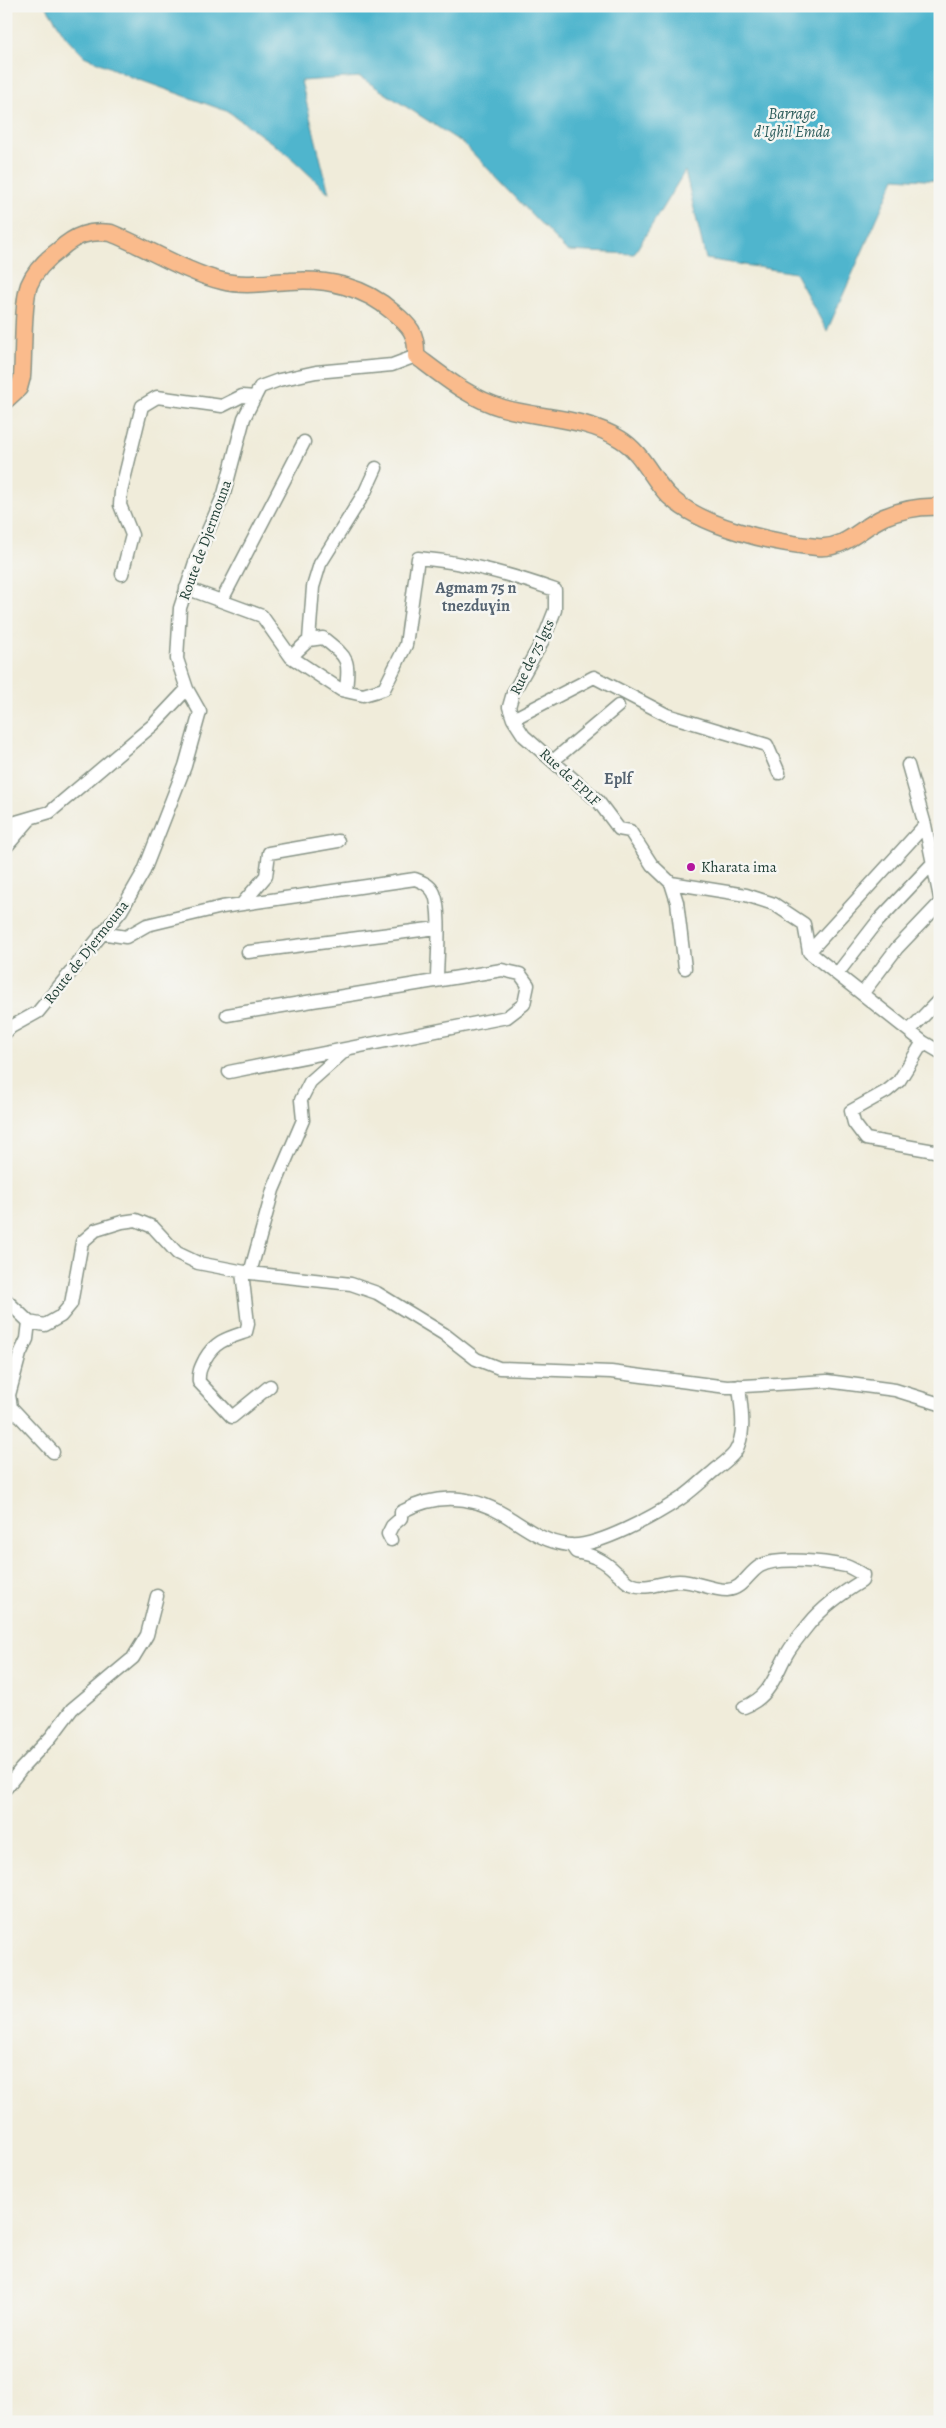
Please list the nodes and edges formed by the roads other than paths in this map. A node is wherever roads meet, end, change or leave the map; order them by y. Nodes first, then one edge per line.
1 (416, 356) junction
2 (255, 396) junction
3 (6, 400) edge
4 (304, 442) dead end
5 (376, 468) dead end
6 (940, 507) edge
7 (122, 574) dead end
8 (186, 588) junction
9 (222, 600) junction
10 (309, 640) junction
11 (291, 658) junction
12 (187, 689) junction
13 (346, 691) junction
14 (618, 706) dead end
15 (513, 718) junction
16 (554, 760) junction
17 (908, 765) dead end
18 (779, 773) dead end
19 (31, 818) junction
20 (6, 825) edge
21 (925, 825) junction
22 (338, 841) dead end
23 (6, 847) edge
24 (931, 864) junction
25 (671, 883) junction
26 (940, 898) edge
27 (940, 903) edge
28 (242, 904) junction
29 (437, 928) junction
30 (101, 933) junction
31 (248, 952) dead end
32 (809, 952) junction
33 (685, 968) dead end
34 (837, 974) junction
35 (436, 980) junction
36 (862, 994) junction
37 (940, 999) edge
38 (227, 1015) dead end
39 (8, 1029) edge
40 (909, 1031) junction
41 (923, 1042) junction
42 (347, 1050) junction
43 (940, 1052) edge
44 (229, 1072) dead end
45 (940, 1152) edge
46 (246, 1272) junction
47 (8, 1307) edge
48 (30, 1322) junction
49 (270, 1386) dead end
50 (739, 1386) junction
51 (940, 1404) edge
52 (53, 1452) dead end
53 (392, 1540) dead end
54 (571, 1545) junction
55 (157, 1596) dead end
56 (744, 1707) dead end
57 (6, 1788) edge

1 - 2 street, Route de Djermouna
1 - 3 main road
1 - 6 main road
2 - 7 street
2 - 8 street, Route de Djermouna
4 - 9 street
5 - 10 street
8 - 9 street, Rue de 75 lgts
8 - 12 street, Route de Djermouna
9 - 11 street, Rue de 75 lgts
10 - 11 street
10 - 13 street
11 - 13 street, Rue de 75 lgts
12 - 19 street
12 - 30 street, Route de Djermouna
13 - 15 street, Rue de 75 lgts
14 - 16 street
15 - 16 street, Rue de EPLF
15 - 18 street, Rue de 75 lgts
16 - 25 street, Rue de EPLF
17 - 21 street
19 - 20 street
19 - 23 street
21 - 24 street
21 - 32 street
22 - 28 street
24 - 26 street
24 - 34 street
25 - 32 street
25 - 33 street
27 - 36 street
28 - 29 street
28 - 30 street
29 - 31 street
29 - 35 street
30 - 39 street, Route de Djermouna
32 - 34 street
34 - 36 street
35 - 38 street
35 - 42 street
36 - 40 street
37 - 40 street
40 - 41 street
41 - 43 street
41 - 45 street
42 - 44 street
42 - 46 street
46 - 48 street
46 - 49 street
46 - 50 street
47 - 48 street
48 - 52 street
50 - 51 street
50 - 54 street
53 - 54 street
54 - 56 street
55 - 57 street

